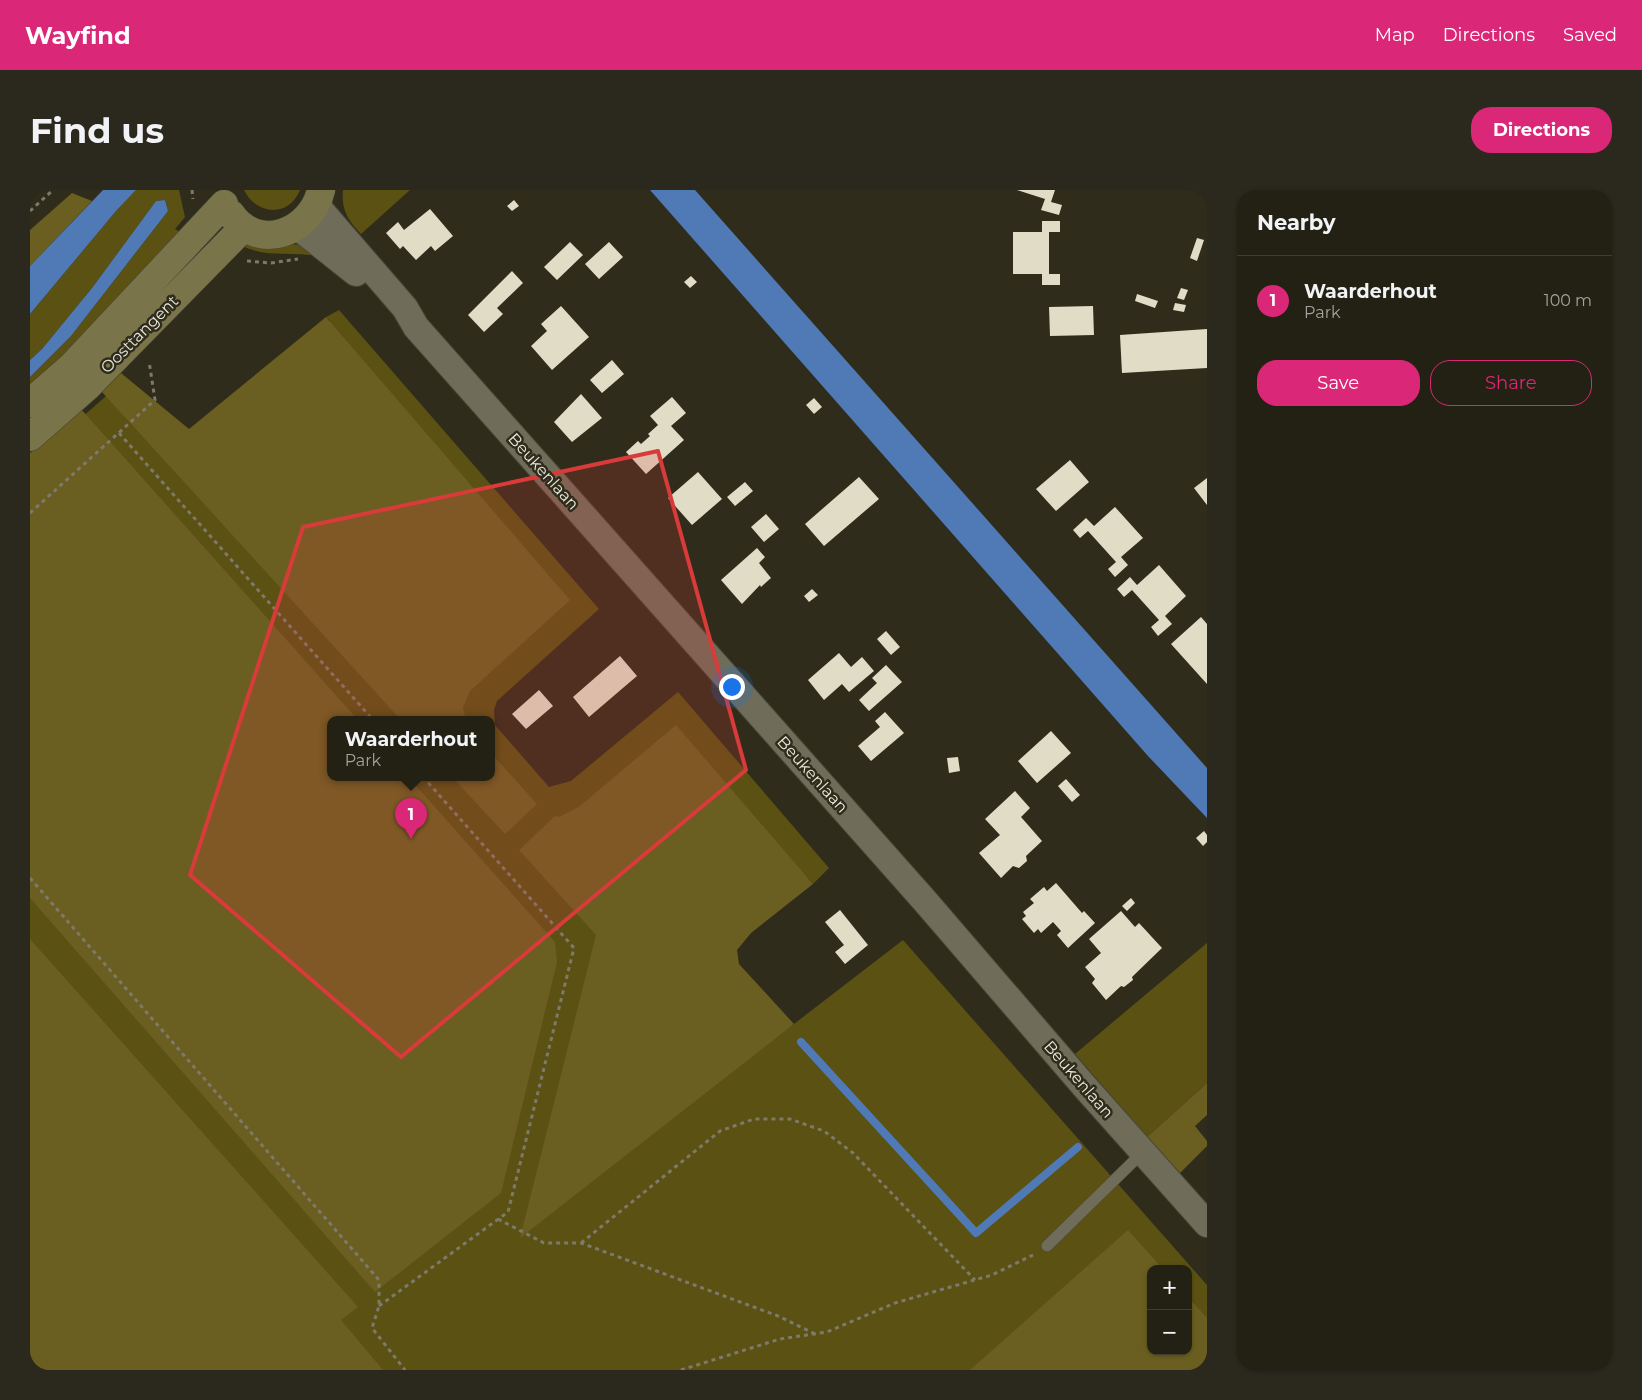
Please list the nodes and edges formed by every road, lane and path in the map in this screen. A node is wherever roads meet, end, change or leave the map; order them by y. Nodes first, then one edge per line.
1 (53, 190) edge
2 (223, 197) edge
3 (318, 198) edge
4 (30, 211) edge
5 (244, 227) junction
6 (298, 227) junction
7 (416, 327) junction
8 (154, 355) dead end
9 (30, 403) edge
10 (119, 433) junction
11 (30, 437) edge
12 (30, 513) edge
13 (369, 716) edge
14 (427, 781) edge
15 (30, 878) edge
16 (1143, 1152) junction
17 (498, 1219) junction
18 (1207, 1224) edge
19 (581, 1243) junction
20 (1046, 1246) joint
21 (975, 1280) junction
22 (379, 1306) junction
23 (815, 1334) junction
24 (406, 1370) edge
25 (681, 1370) edge

1 - 4 path
2 - 5 main road
2 - 9 main road, Oosttangent
3 - 6 main road
3 - 7 street, Beukenlaan
5 - 6 main road
5 - 11 main road, Oosttangent
6 - 7 street, Beukenlaan
7 - 16 street, Beukenlaan
8 - 10 path
10 - 12 path
10 - 13 path
14 - 17 path
15 - 22 path
16 - 18 street, Beukenlaan
16 - 20 lane
17 - 19 path
17 - 22 path
19 - 21 path
19 - 23 path
20 - 21 path
21 - 23 path
22 - 24 path
23 - 25 path

